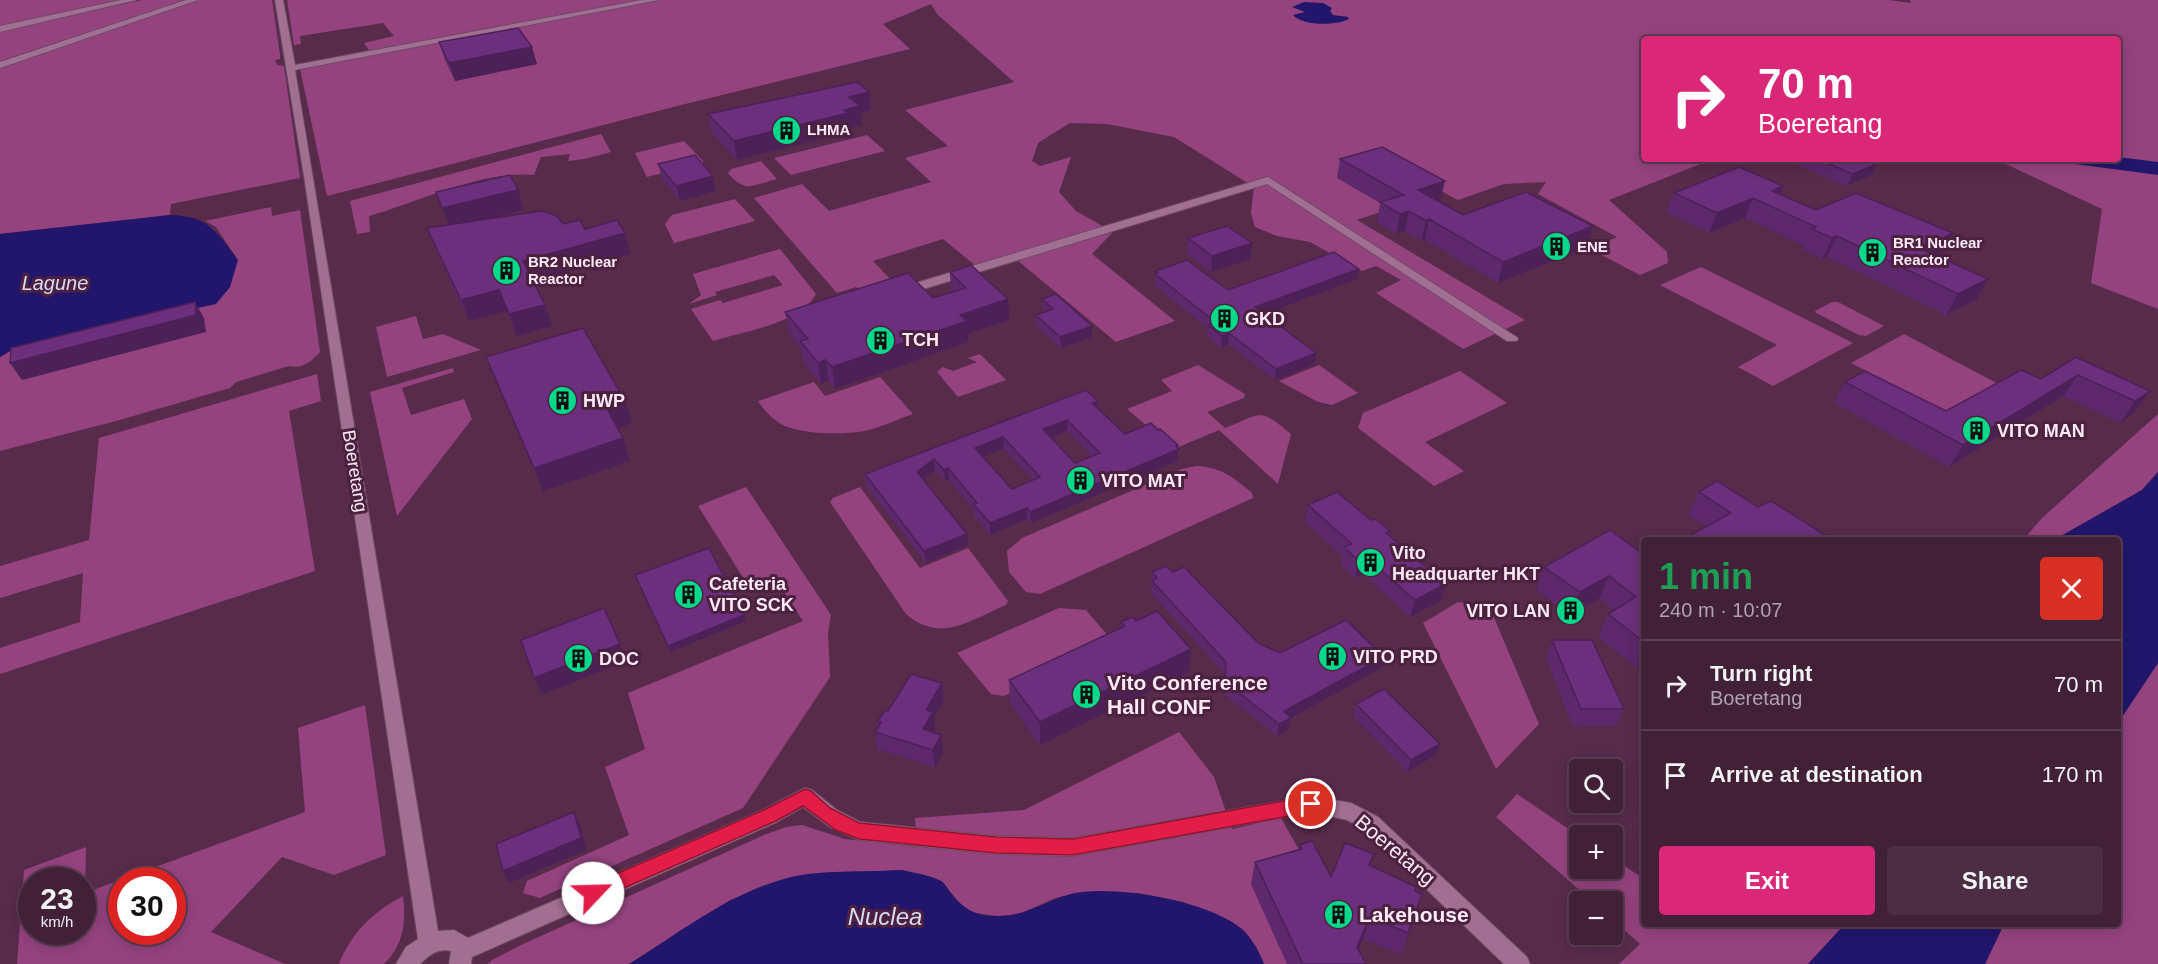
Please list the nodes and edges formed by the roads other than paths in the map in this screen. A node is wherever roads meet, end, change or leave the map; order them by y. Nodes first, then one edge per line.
1 (132, 0) edge
2 (194, 0) edge
3 (279, 0) edge
4 (656, 0) edge
5 (0, 29) edge
6 (0, 64) edge
7 (291, 68) junction
8 (913, 288) edge
9 (1512, 338) dead end
10 (429, 942) junction
11 (461, 957) edge
12 (407, 964) edge
13 (1519, 964) edge

1 - 5 street
2 - 6 street
3 - 7 street, Boeretang
4 - 7 street
7 - 10 street, Boeretang
8 - 9 street
10 - 11 street, Boeretang
10 - 12 street
11 - 13 street, Boeretang

